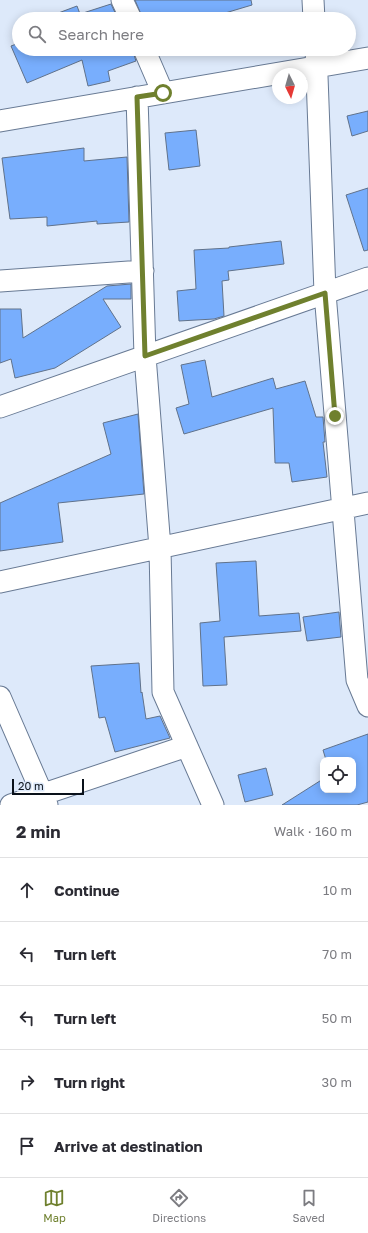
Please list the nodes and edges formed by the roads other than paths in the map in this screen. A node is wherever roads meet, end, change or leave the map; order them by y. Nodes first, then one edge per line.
1 (122, 0) edge
2 (313, 0) edge
3 (128, 12) edge
4 (314, 12) edge
5 (147, 56) edge
6 (316, 57) edge
7 (368, 58) edge
8 (163, 93) junction
9 (137, 97) junction
10 (1, 119) edge
11 (143, 271) junction
12 (368, 278) edge
13 (0, 281) edge
14 (325, 293) junction
15 (145, 356) junction
16 (0, 407) edge
17 (368, 503) edge
18 (342, 509) junction
19 (160, 548) junction
20 (0, 582) edge
21 (0, 698) edge
22 (368, 706) edge
23 (187, 746) junction
24 (45, 800) edge
25 (11, 805) edge
26 (213, 805) edge

1 - 3 street
2 - 4 street
5 - 8 street
6 - 7 street
6 - 8 street
6 - 14 street
8 - 9 street
9 - 10 street
9 - 11 street
11 - 13 street
11 - 15 street
12 - 14 street
14 - 15 street
14 - 18 street
15 - 16 street
15 - 19 street
17 - 18 street
18 - 19 street
18 - 22 street
19 - 20 street
19 - 23 street
21 - 24 street
23 - 24 street
23 - 26 street
24 - 25 street

